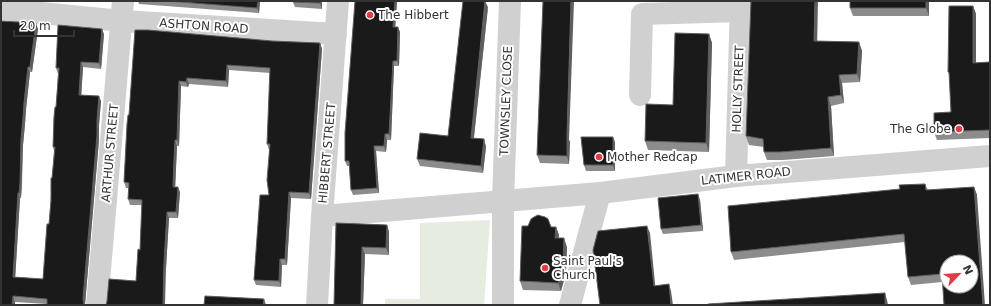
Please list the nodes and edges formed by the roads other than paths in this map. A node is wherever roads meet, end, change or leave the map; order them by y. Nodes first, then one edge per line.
1 (338, 1) edge
2 (510, 1) edge
3 (740, 6) edge
4 (1, 9) edge
5 (122, 11) edge
6 (336, 34) junction
7 (640, 95) dead end
8 (990, 156) edge
9 (736, 176) junction
10 (600, 193) junction
11 (503, 201) junction
12 (322, 216) junction
13 (97, 305) edge
14 (316, 305) edge
15 (504, 305) edge
16 (570, 305) edge

1 - 6 street, HIBBERT STREET
2 - 11 street, TOWNSLEY CLOSE
3 - 7 street
3 - 9 street, HOLLY STREET
4 - 5 street, ASHTON ROAD
5 - 6 street, ASHTON ROAD
5 - 13 street, ARTHUR STREET
6 - 12 street, HIBBERT STREET
8 - 9 street, LATIMER ROAD
9 - 10 street, LATIMER ROAD
10 - 11 street, LATIMER ROAD
10 - 16 street
11 - 12 street, LATIMER ROAD
11 - 15 street, TOWNSLEY CLOSE
12 - 14 street, HIBBERT STREET

